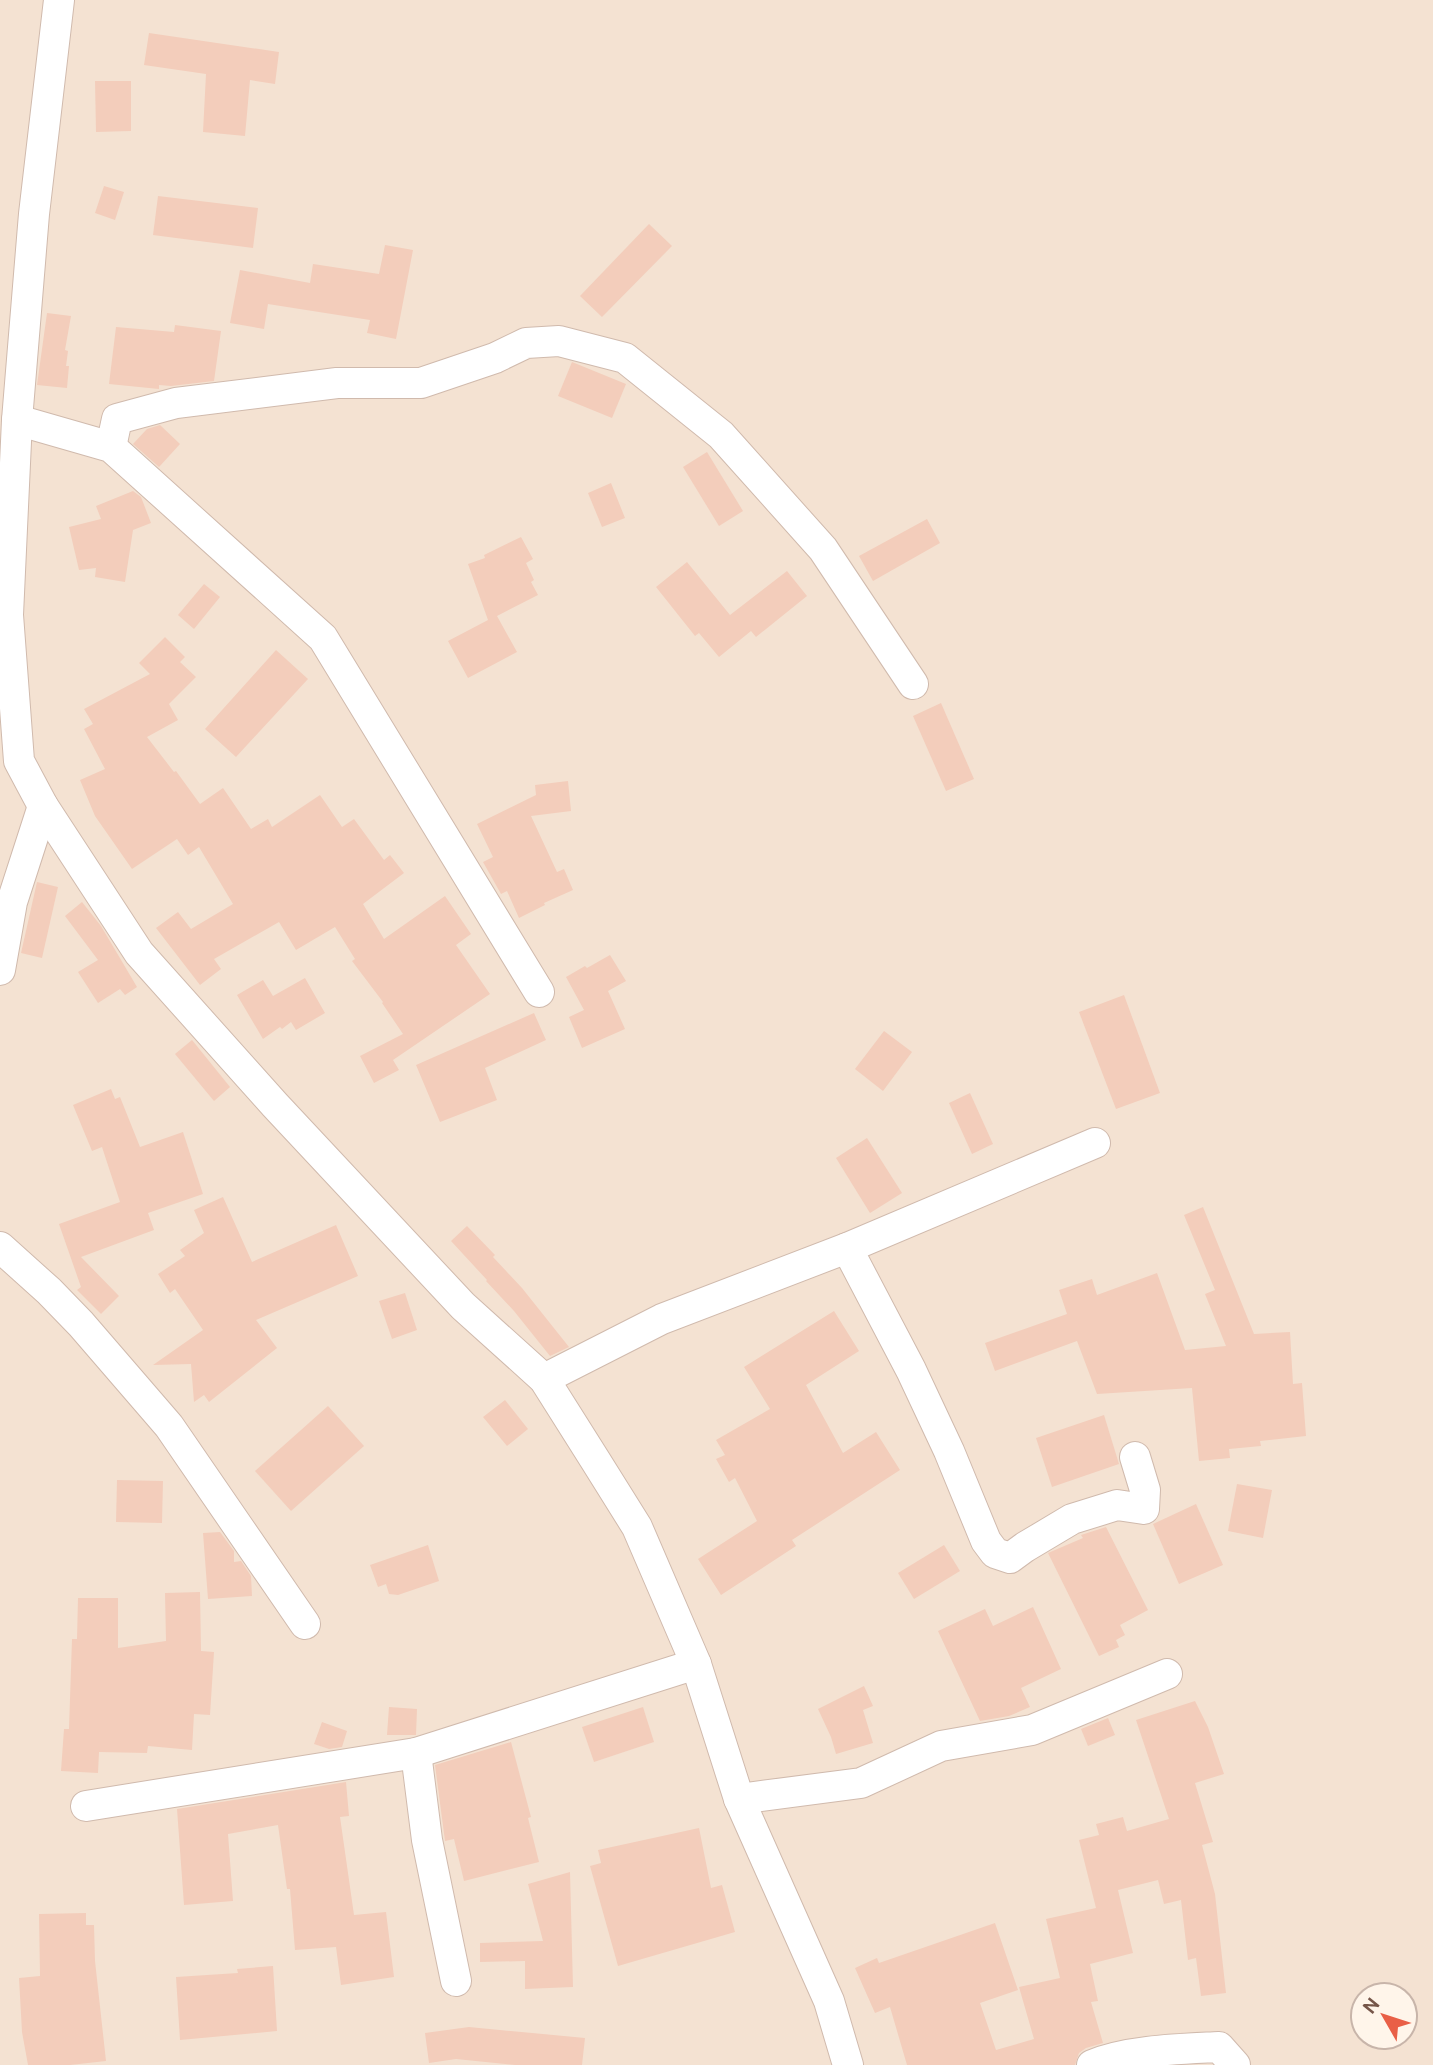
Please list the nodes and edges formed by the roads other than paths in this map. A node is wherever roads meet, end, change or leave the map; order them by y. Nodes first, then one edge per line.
1 (59, 0) edge
2 (17, 420) junction
3 (111, 447) junction
4 (4, 615) edge
5 (913, 684) dead end
6 (43, 806) junction
7 (0, 970) edge
8 (539, 992) dead end
9 (1095, 1143) dead end
10 (0, 1247) edge
11 (847, 1248) junction
12 (544, 1379) junction
13 (1135, 1457) dead end
14 (305, 1624) dead end
15 (696, 1664) junction
16 (1167, 1674) dead end
17 (416, 1753) junction
18 (739, 1799) junction
19 (86, 1806) dead end
20 (456, 1981) dead end
21 (848, 2065) edge
22 (1092, 2065) edge
23 (1235, 2065) edge

1 - 2 street
2 - 3 street
2 - 4 street
3 - 5 street
3 - 8 street
4 - 6 street
6 - 7 street
6 - 12 street
9 - 11 street
10 - 14 street
11 - 12 street
11 - 13 street
12 - 15 street
15 - 17 street
15 - 18 street
16 - 18 street
17 - 19 street
17 - 20 street
18 - 21 street
22 - 23 street

